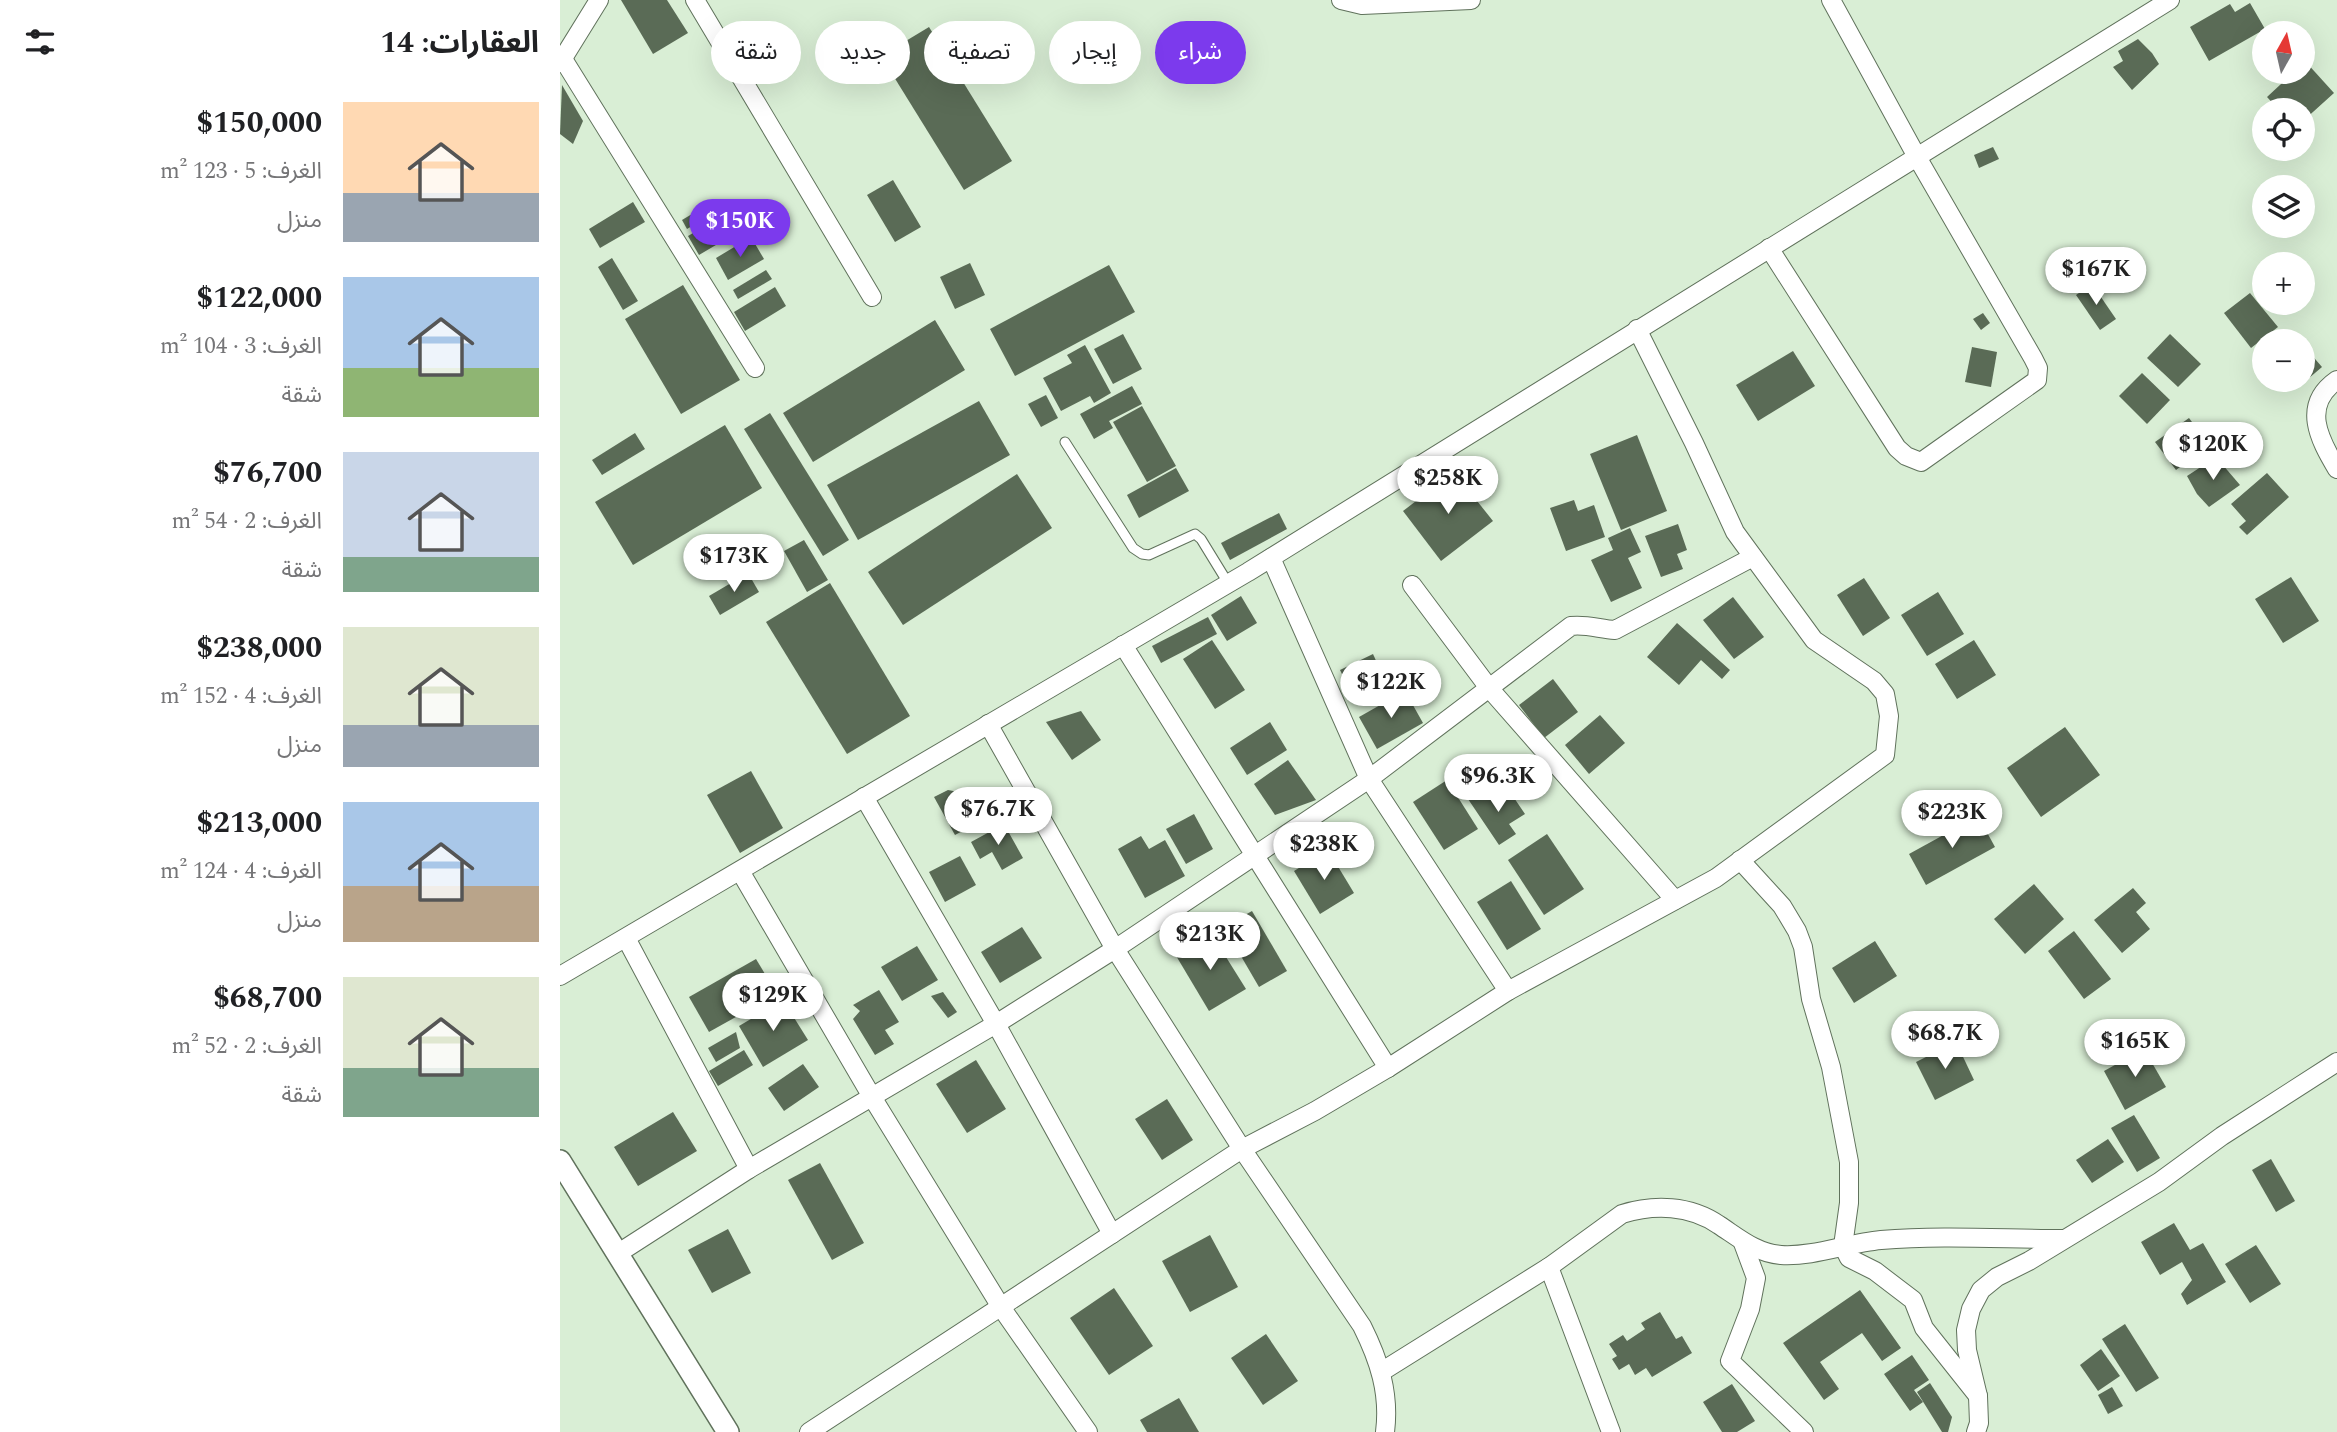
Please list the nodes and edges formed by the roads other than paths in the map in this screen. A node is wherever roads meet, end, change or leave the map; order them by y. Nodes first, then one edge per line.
1 (599, 0) edge
2 (695, 0) edge
3 (1341, 0) edge
4 (1471, 0) edge
5 (1831, 0) edge
6 (2170, 0) edge
7 (561, 61) edge
8 (1917, 157) junction
9 (1769, 248) junction
10 (872, 297) dead end
11 (1637, 329) junction
12 (755, 368) dead end
13 (2337, 380) edge
14 (1065, 442) dead end
15 (2337, 469) edge
16 (1753, 557) junction
17 (1271, 558) junction
18 (1228, 583) junction
19 (1412, 585) dead end
20 (1123, 645) junction
21 (1489, 688) junction
22 (988, 724) junction
23 (1369, 779) junction
24 (863, 797) junction
25 (1254, 855) junction
26 (1740, 860) junction
27 (740, 871) junction
28 (1675, 900) junction
29 (626, 938) junction
30 (1115, 949) junction
31 (560, 976) edge
32 (1508, 991) junction
33 (996, 1024) junction
34 (2337, 1062) edge
35 (1388, 1068) junction
36 (872, 1097) junction
37 (1241, 1149) junction
38 (560, 1161) edge
39 (749, 1169) junction
40 (1112, 1234) junction
41 (2064, 1239) junction
42 (1743, 1243) junction
43 (1843, 1246) junction
44 (617, 1254) junction
45 (1549, 1267) junction
46 (1001, 1307) junction
47 (1381, 1372) junction
48 (1978, 1396) junction
49 (728, 1432) edge
50 (809, 1432) edge
51 (1088, 1432) edge
52 (1385, 1432) edge
53 (1611, 1432) edge
54 (1804, 1432) edge
55 (1976, 1432) edge

1 - 7 street
2 - 10 street
3 - 4 street
5 - 8 street
6 - 8 street
7 - 12 street
8 - 9 street
8 - 9 street
9 - 11 street
11 - 16 street
11 - 17 street
13 - 15 street
14 - 18 lane
16 - 21 street
16 - 26 street
17 - 18 street
17 - 23 street
18 - 20 street
19 - 21 street
20 - 22 street
20 - 25 street
21 - 23 street
21 - 28 street
22 - 24 street
22 - 30 street
23 - 25 street
23 - 32 street
24 - 27 street
24 - 33 street
25 - 30 street
25 - 35 street
26 - 28 street
26 - 43 street
27 - 29 street
27 - 36 street
28 - 32 street
29 - 31 street
29 - 39 street
30 - 33 street
30 - 37 street
32 - 35 street
33 - 36 street
33 - 40 street
34 - 41 street
35 - 37 street
36 - 39 street
36 - 46 street
37 - 40 street
37 - 47 street
38 - 44 street
39 - 44 street
40 - 46 street
41 - 43 street
41 - 48 street
42 - 43 street
42 - 45 street
42 - 54 street
43 - 48 street
44 - 49 street
45 - 47 street
45 - 53 street
46 - 50 street
46 - 51 street
47 - 52 street
48 - 55 street

